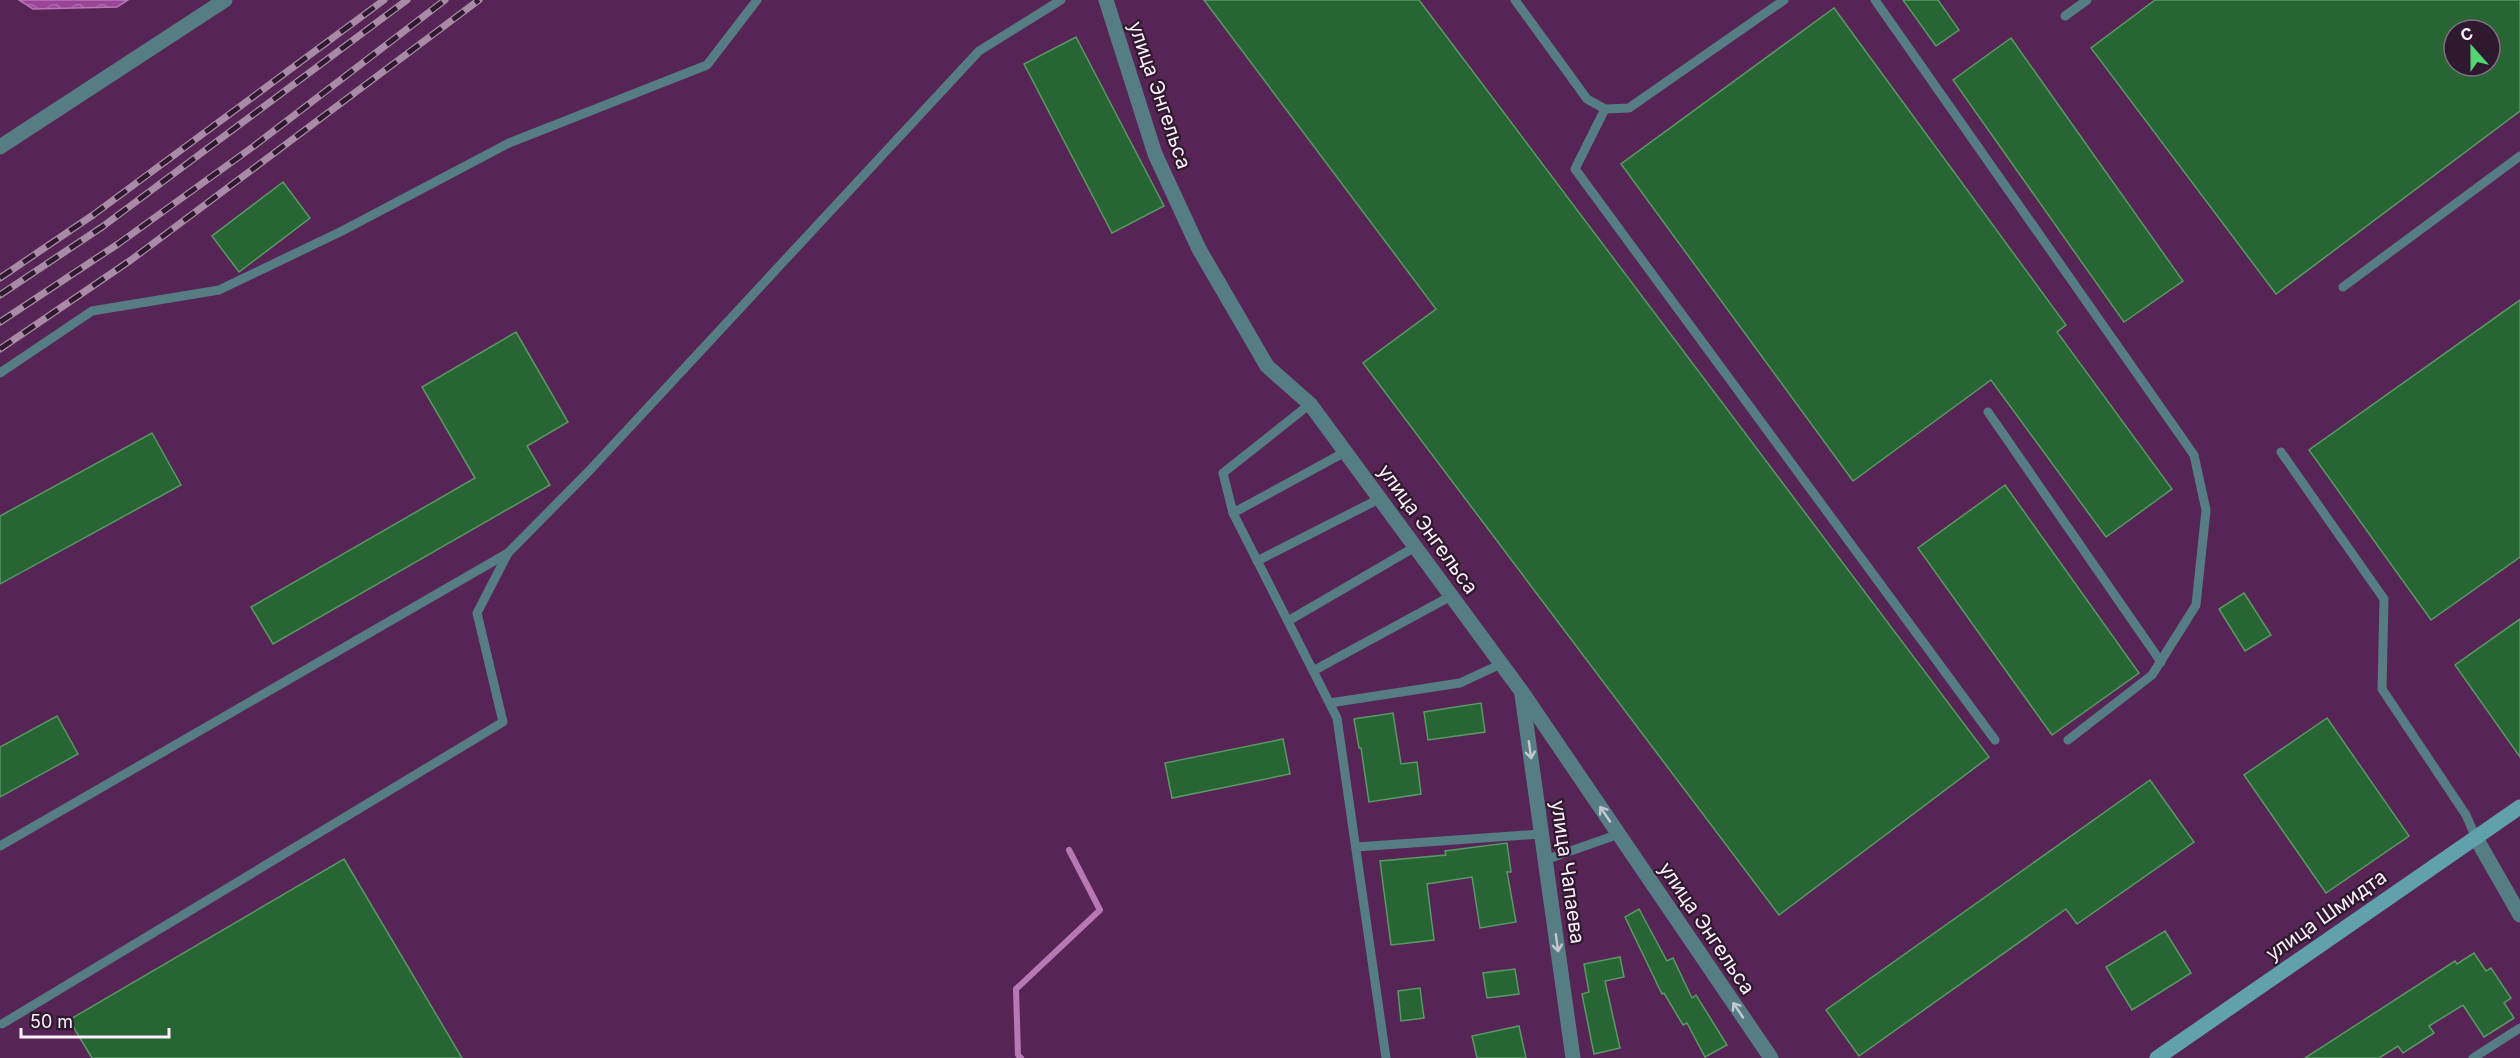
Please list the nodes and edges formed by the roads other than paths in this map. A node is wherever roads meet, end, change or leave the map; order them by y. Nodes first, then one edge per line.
1 (225, 0) edge
2 (757, 0) edge
3 (1061, 0) edge
4 (1106, 0) edge
5 (1515, 0) edge
6 (1784, 0) edge
7 (1875, 0) edge
8 (2087, 0) edge
9 (2065, 16) dead end
10 (1605, 109) junction
11 (0, 147) edge
12 (2520, 156) edge
13 (2343, 287) dead end
14 (0, 373) edge
15 (1310, 404) junction
16 (1988, 412) dead end
17 (1345, 452) junction
18 (2281, 452) dead end
19 (1379, 499) junction
20 (1233, 513) junction
21 (1415, 547) junction
22 (508, 553) junction
23 (1257, 561) junction
24 (1451, 596) junction
25 (1288, 621) junction
26 (2161, 662) junction
27 (1501, 664) junction
28 (1313, 671) junction
29 (1522, 692) junction
30 (1330, 703) junction
31 (1995, 740) dead end
32 (2068, 740) dead end
33 (2520, 807) edge
34 (1542, 834) junction
35 (1618, 834) junction
36 (2476, 838) junction
37 (0, 846) edge
38 (1356, 847) junction
39 (1545, 860) junction
40 (2520, 915) edge
41 (2, 1024) dead end
42 (2520, 1028) edge
43 (1386, 1058) edge
44 (1573, 1058) edge
45 (1771, 1058) edge
46 (2157, 1058) edge
47 (2474, 1058) edge

1 - 11 street
2 - 14 lane
3 - 22 lane
4 - 15 street, улица Энгельса
5 - 10 lane
6 - 10 lane
7 - 26 lane
8 - 9 lane
10 - 31 lane
12 - 13 lane
15 - 17 street, улица Энгельса
15 - 20 lane
16 - 26 lane
17 - 19 street, улица Энгельса
17 - 20 lane
18 - 36 lane
19 - 21 street, улица Энгельса
19 - 23 lane
20 - 23 lane
21 - 24 street, улица Энгельса
21 - 25 lane
22 - 37 lane
22 - 41 lane
23 - 25 lane
24 - 27 street, улица Энгельса
24 - 28 lane
25 - 28 lane
26 - 32 lane
27 - 29 street, улица Энгельса
27 - 30 lane
28 - 30 lane
29 -> 34 street, улица Чапаева
35 -> 29 street, улица Энгельса
30 - 38 lane
33 - 36 main road, улица Шмидта
34 - 38 lane
34 - 39 street, улица Чапаева
35 - 39 lane
45 -> 35 street, улица Энгельса
36 - 40 street
36 - 46 main road, улица Шмидта
38 - 43 lane
39 -> 44 street, улица Чапаева
42 - 47 lane

